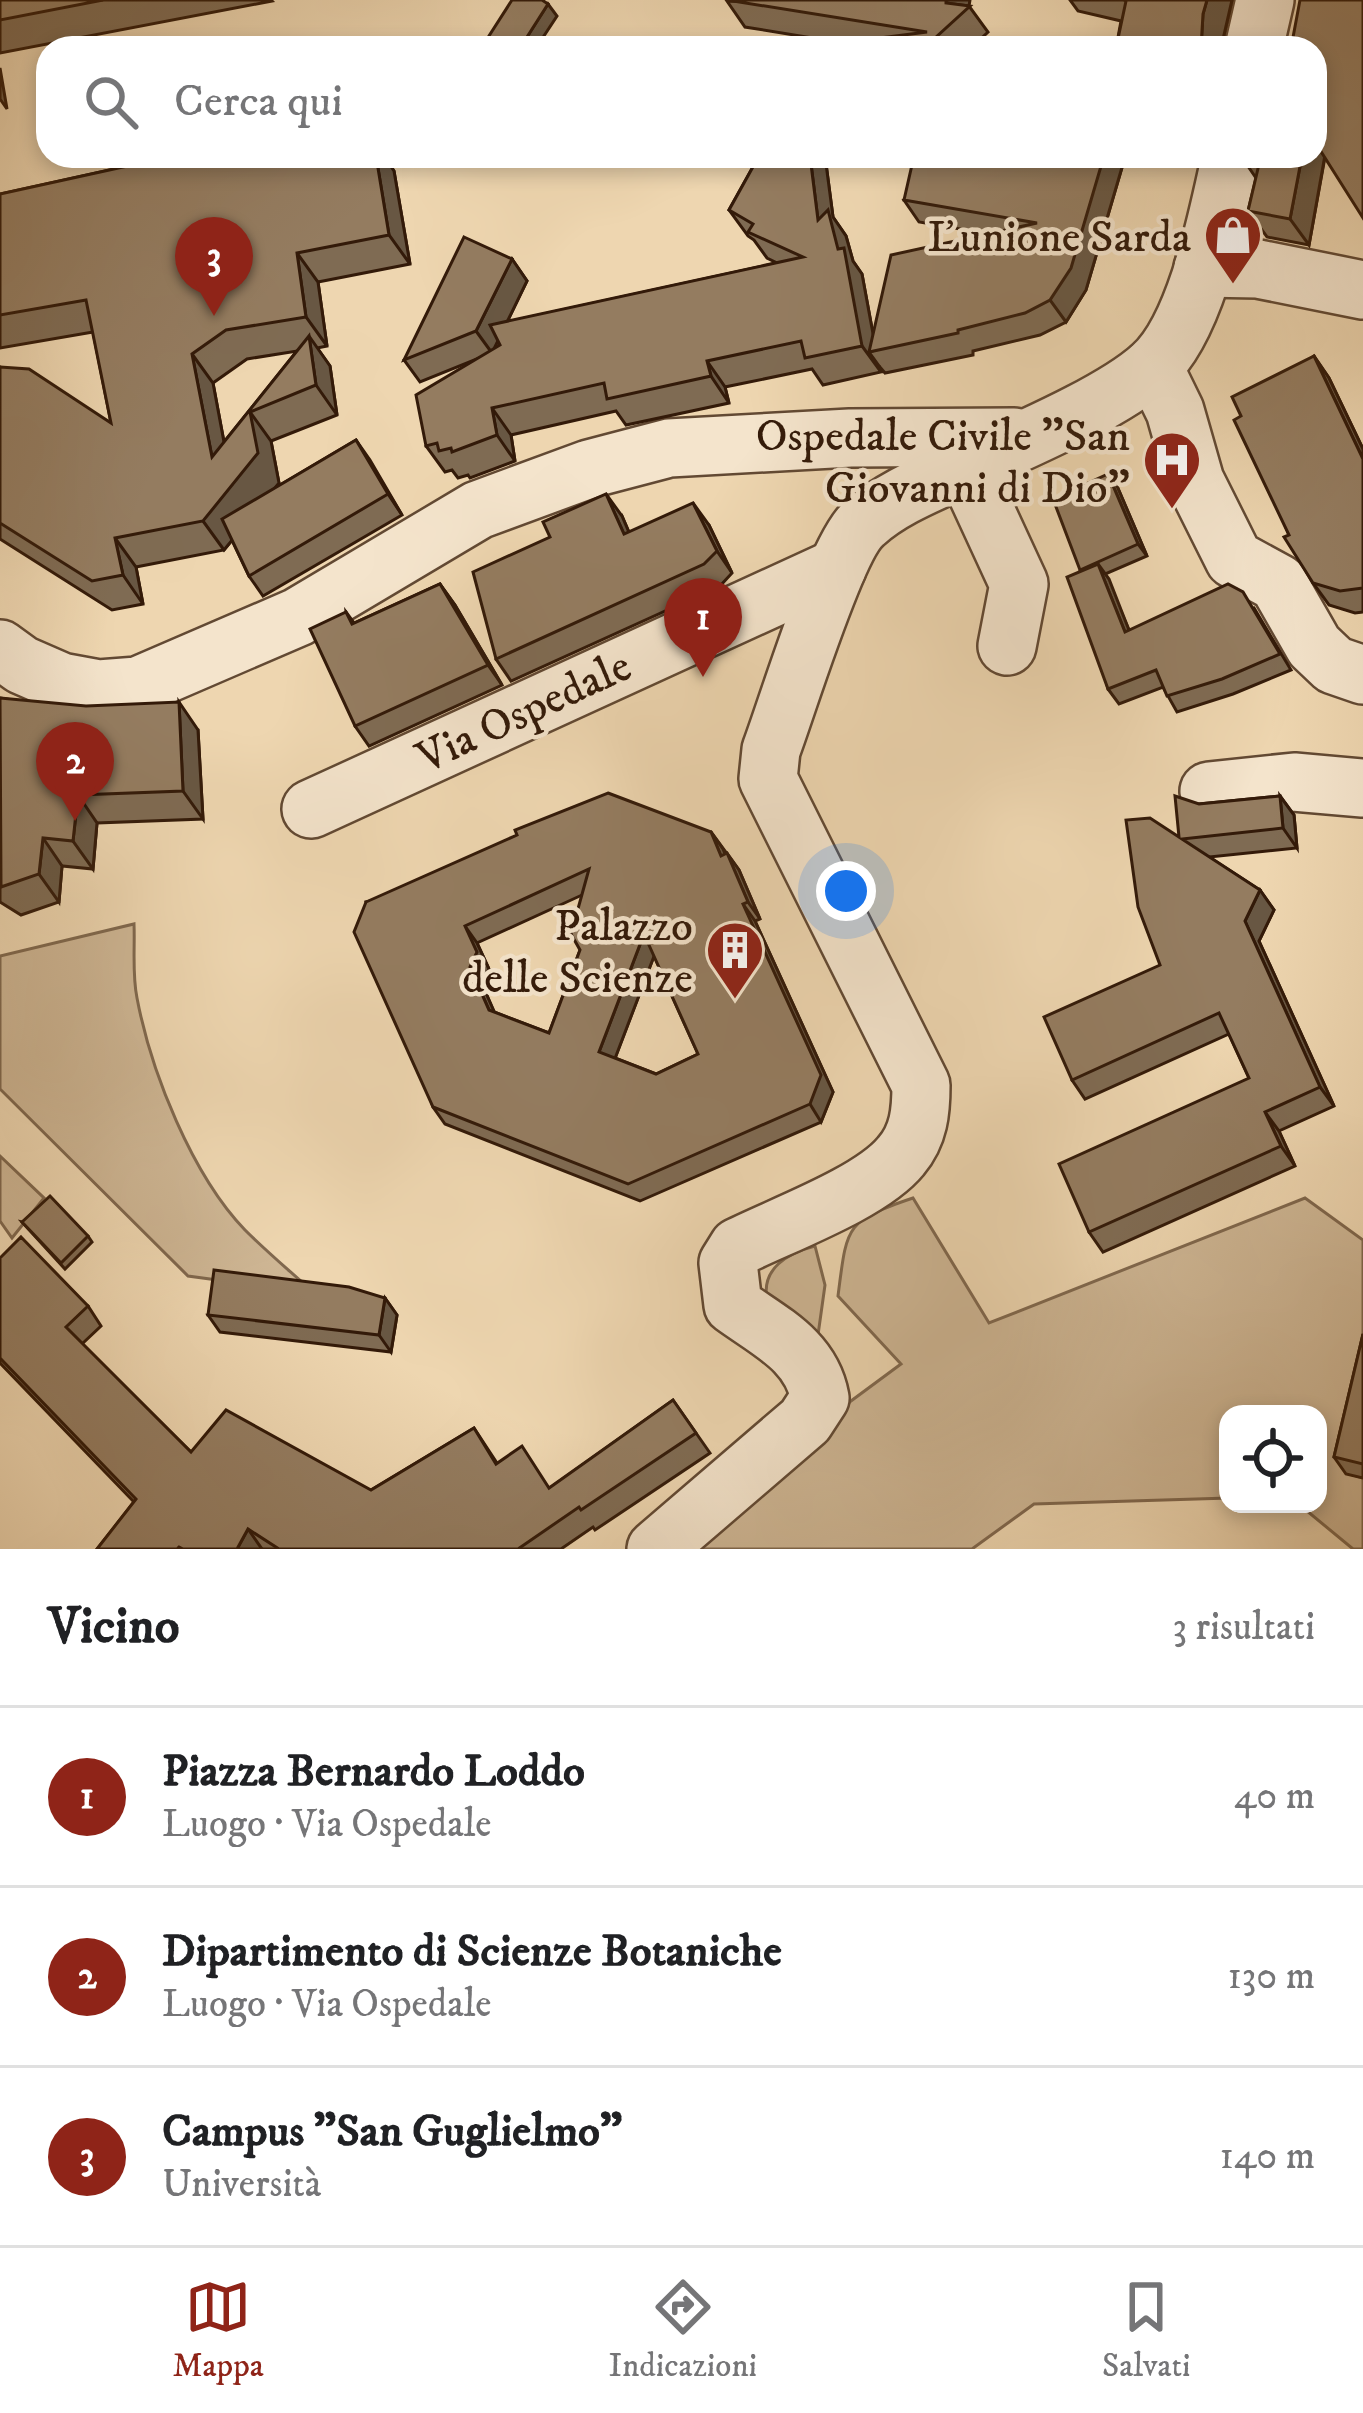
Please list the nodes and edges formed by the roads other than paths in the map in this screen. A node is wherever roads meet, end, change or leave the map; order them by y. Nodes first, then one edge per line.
1 (1265, 0) edge
2 (1257, 36) edge
3 (1228, 168) edge
4 (1203, 268) junction
5 (1363, 290) edge
6 (1153, 366) junction
7 (1030, 436) junction
8 (850, 438) junction
9 (965, 467) junction
10 (878, 513) junction
11 (837, 568) junction
12 (1007, 646) dead end
13 (0, 649) edge
14 (1363, 674) edge
15 (1363, 788) edge
16 (1209, 791) dead end
17 (311, 809) dead end
18 (656, 1549) edge

1 - 2 street
3 - 4 street
4 - 5 street
4 - 6 street
6 - 7 street
6 - 14 street
7 - 8 street
7 - 9 street
8 - 10 street
8 - 13 street
9 - 10 street
9 - 12 street
10 - 11 street
11 - 17 street, Via Ospedale
11 - 18 street
15 - 16 street

